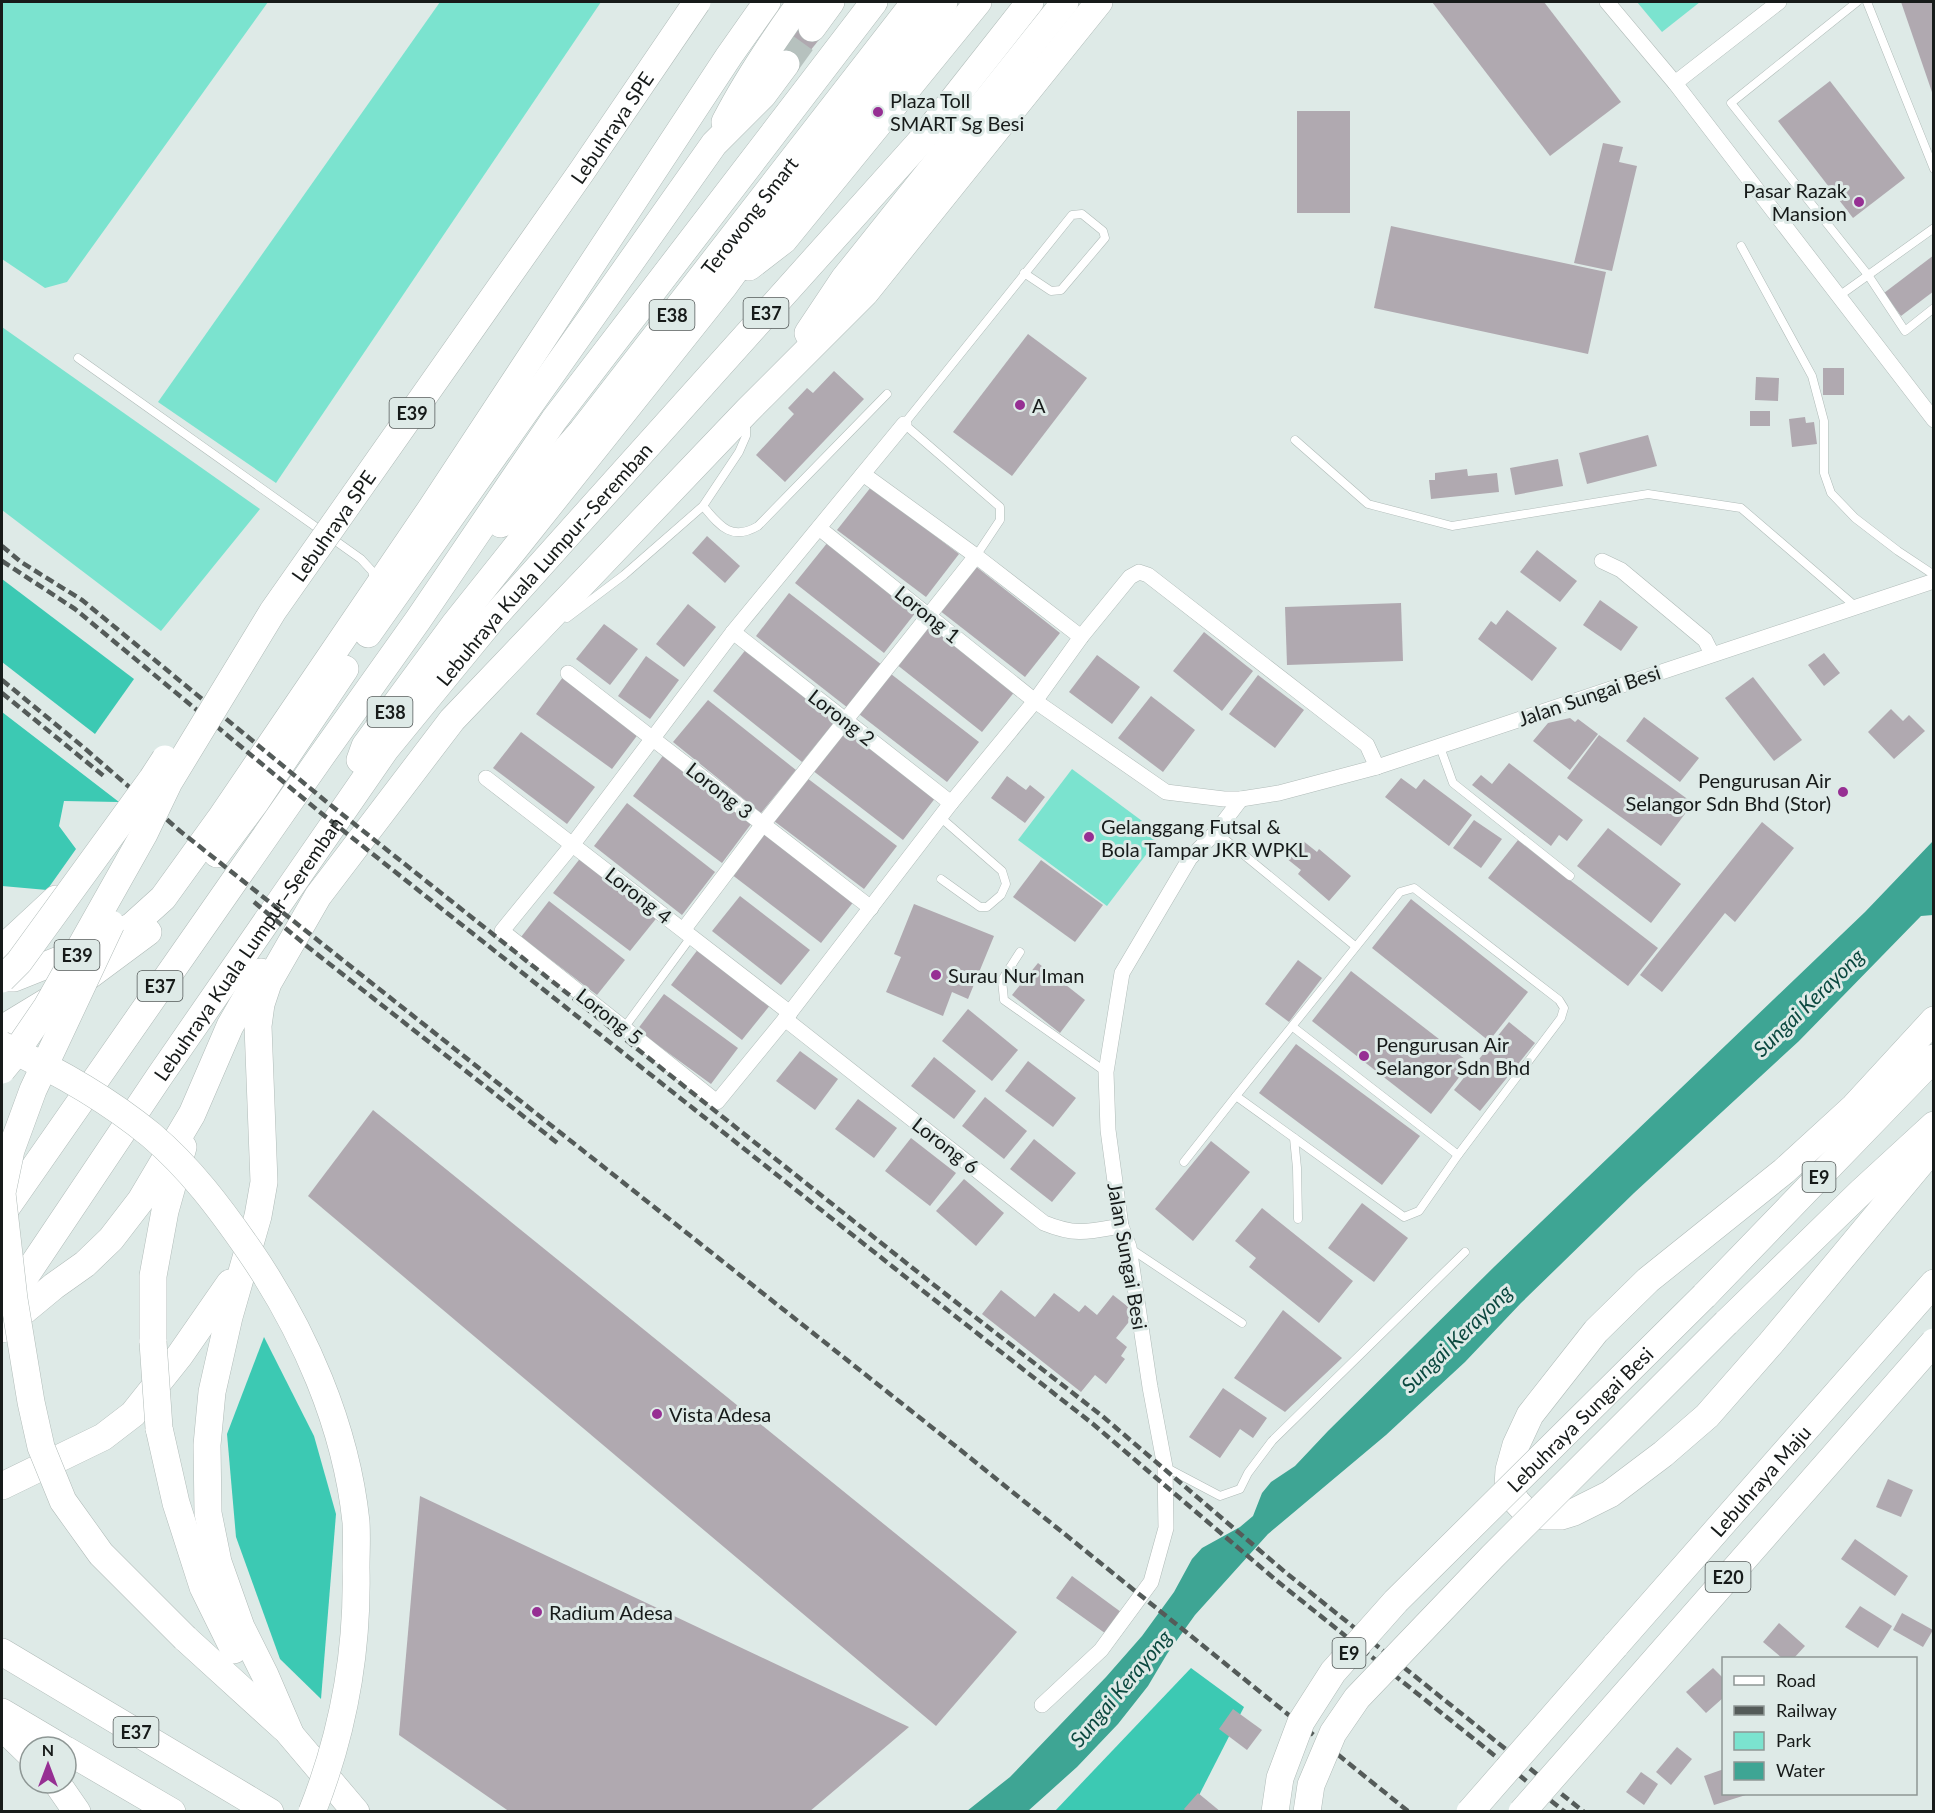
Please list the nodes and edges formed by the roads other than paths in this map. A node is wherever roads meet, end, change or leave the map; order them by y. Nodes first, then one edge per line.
1 (681, 2) edge
2 (697, 2) edge
3 (767, 2) edge
4 (801, 2) edge
5 (831, 2) edge
6 (874, 2) edge
7 (915, 2) edge
8 (944, 2) edge
9 (978, 2) edge
10 (1030, 2) edge
11 (1065, 2) edge
12 (1099, 2) edge
13 (1607, 2) edge
14 (1779, 2) edge
15 (1857, 2) edge
16 (1867, 2) edge
17 (812, 28) tunnel mouth
18 (786, 64) tunnel mouth
19 (1675, 83) junction
20 (714, 144) junction
21 (1934, 169) edge
22 (1934, 228) edge
23 (1741, 246) dead end
24 (1024, 273) junction
25 (1868, 275) junction
26 (724, 286) junction
27 (1839, 296) junction
28 (1934, 308) edge
29 (78, 358) dead end
30 (772, 386) junction
31 (887, 394) dead end
32 (747, 411) junction
33 (1934, 420) edge
34 (904, 424) junction
35 (1295, 440) dead end
36 (863, 474) junction
37 (703, 506) junction
38 (819, 528) junction
39 (976, 556) junction
40 (1602, 561) dead end
41 (1934, 574) edge
42 (1934, 581) edge
43 (376, 589) junction
44 (1855, 606) junction
45 (929, 614) junction
46 (418, 620) junction
47 (560, 625) dead end
48 (733, 632) junction
49 (1081, 637) junction
50 (1712, 654) junction
51 (514, 668) dead end
52 (568, 673) dead end
53 (472, 698) junction
54 (1035, 701) junction
55 (846, 720) junction
56 (654, 738) junction
57 (1440, 747) junction
58 (385, 750) junction
59 (1377, 766) junction
60 (486, 778) dead end
61 (1241, 800) junction
62 (951, 803) junction
63 (345, 808) junction
64 (940, 817) junction
65 (763, 824) junction
66 (1216, 832) junction
67 (144, 834) junction
68 (573, 844) junction
69 (81, 875) junction
70 (1570, 876) dead end
71 (941, 879) dead end
72 (871, 908) junction
73 (688, 933) junction
74 (1355, 946) junction
75 (2, 949) edge
76 (1020, 952) dead end
77 (120, 953) junction
78 (2, 978) edge
79 (2, 993) edge
80 (788, 1016) junction
81 (1934, 1020) edge
82 (624, 1028) junction
83 (1293, 1028) junction
84 (2, 1029) edge
85 (2, 1045) edge
86 (1934, 1058) edge
87 (2, 1070) edge
88 (1106, 1072) junction
89 (1236, 1096) junction
90 (192, 1114) junction
91 (1934, 1125) edge
92 (1293, 1138) junction
93 (1934, 1147) edge
94 (1458, 1155) junction
95 (1184, 1162) dead end
96 (2, 1193) edge
97 (2, 1198) edge
98 (2, 1214) edge
99 (1298, 1219) dead end
100 (1121, 1226) junction
101 (1129, 1247) junction
102 (249, 1251) junction
103 (1465, 1252) dead end
104 (1934, 1283) edge
105 (2, 1311) edge
106 (1242, 1323) dead end
107 (2, 1329) edge
108 (1934, 1342) edge
109 (1165, 1467) junction
110 (2, 1486) edge
111 (2, 1652) edge
112 (1042, 1705) dead end
113 (2, 1712) edge
114 (2, 1727) edge
115 (290, 1733) junction
116 (41, 1735) edge
117 (18, 1742) edge
118 (78, 1757) edge
119 (65, 1795) edge
120 (76, 1812) edge
121 (172, 1812) edge
122 (270, 1812) edge
123 (312, 1812) edge
124 (356, 1812) edge
125 (1275, 1812) edge
126 (1307, 1812) edge
127 (1470, 1812) edge
128 (1522, 1812) edge

1 - 69 highway, Lebuhraya SPE / E39, bridge
2 - 67 highway, Lebuhraya SPE / E39, bridge
3 - 43 highway
4 - 20 highway
5 - 17 highway
6 - 46 highway, E37
7 - 46 highway, Terowong Smart / E38
8 - 26 highway, Terowong Smart / E38
9 - 26 highway, Terowong Smart / E38
10 - 58 highway, Lebuhraya Kuala Lumpur–Seremban / E37
11 - 30 highway
12 - 30 highway
13 - 19 street
14 - 19 street
15 - 25 lane
16 - 21 lane
18 - 20 highway
19 - 27 street
20 - 77 highway
22 - 25 lane
23 - 41 lane
24 - 24 lane
24 - 34 lane
25 - 27 lane
25 - 28 lane
26 - 63 highway, Terowong Smart / E38
27 - 33 street
29 - 43 lane
30 - 32 highway
31 - 37 lane
32 - 37 lane
32 - 53 highway
34 - 36 street
34 - 39 lane
35 - 44 lane
36 - 38 street
36 - 39 street
37 - 47 lane
38 - 45 street, Lorong 1
38 - 48 street
39 - 45 street
39 - 49 street
40 - 50 street
42 - 44 street, Jalan Sungai Besi
43 - 78 highway
44 - 50 street, Jalan Sungai Besi
45 - 54 street, Lorong 1
45 - 55 street
46 - 98 highway, E37
48 - 55 street, Lorong 2
48 - 56 street
49 - 54 street
49 - 59 street
50 - 57 street, Jalan Sungai Besi
51 - 53 lane
52 - 56 street, Lorong 3
53 - 102 highway
54 - 61 street, Jalan Sungai Besi
54 - 62 street
55 - 62 street, Lorong 2
55 - 65 street
56 - 65 street, Lorong 3
56 - 68 street
57 - 59 street, Jalan Sungai Besi
57 - 70 lane
58 - 63 highway, Lebuhraya Kuala Lumpur–Seremban / E37
58 - 90 highway
59 - 61 street, Jalan Sungai Besi
60 - 68 street, Lorong 4
61 - 66 street, Jalan Sungai Besi
62 - 64 street
63 - 105 highway, Lebuhraya Kuala Lumpur–Seremban / E37
64 - 71 lane
64 - 72 street
65 - 72 street, Lorong 3
65 - 73 street
66 - 74 lane
66 - 88 street, Jalan Sungai Besi
67 - 87 highway, Lebuhraya SPE / E39, bridge
67 - 96 highway, bridge
68 - 73 street, Lorong 4
68 - 82 street, Lorong 5
69 - 75 highway, Lebuhraya SPE / E39, bridge
69 - 78 highway, bridge
72 - 80 street
73 - 80 street, Lorong 4
73 - 82 lane
74 - 83 lane
74 - 94 lane
76 - 88 lane
77 - 79 highway
77 - 84 highway
80 - 82 street, Lorong 5
80 - 100 street, Lorong 6
81 - 93 highway
83 - 89 lane
83 - 94 lane
85 - 123 highway, bridge
86 - 125 highway, Lebuhraya Sungai Besi / E9, bridge
88 - 100 street, Jalan Sungai Besi
89 - 92 lane
89 - 95 lane
90 - 107 highway
90 - 115 highway, bridge
91 - 126 highway, Lebuhraya Sungai Besi / E9, bridge
92 - 94 lane
92 - 99 lane
96 - 97 highway, bridge
96 - 115 highway, bridge
100 - 101 street, Jalan Sungai Besi
101 - 106 lane
101 - 109 street, Jalan Sungai Besi
102 - 110 highway
102 - 115 highway
103 - 109 lane
104 - 127 highway, Lebuhraya Maju / E20, bridge
108 - 128 highway, Lebuhraya Maju / E20, bridge
109 - 112 street, Jalan Sungai Besi
111 - 122 highway, E37
113 - 116 highway
114 - 117 highway
115 - 124 highway
118 - 121 highway, E37
119 - 120 highway

